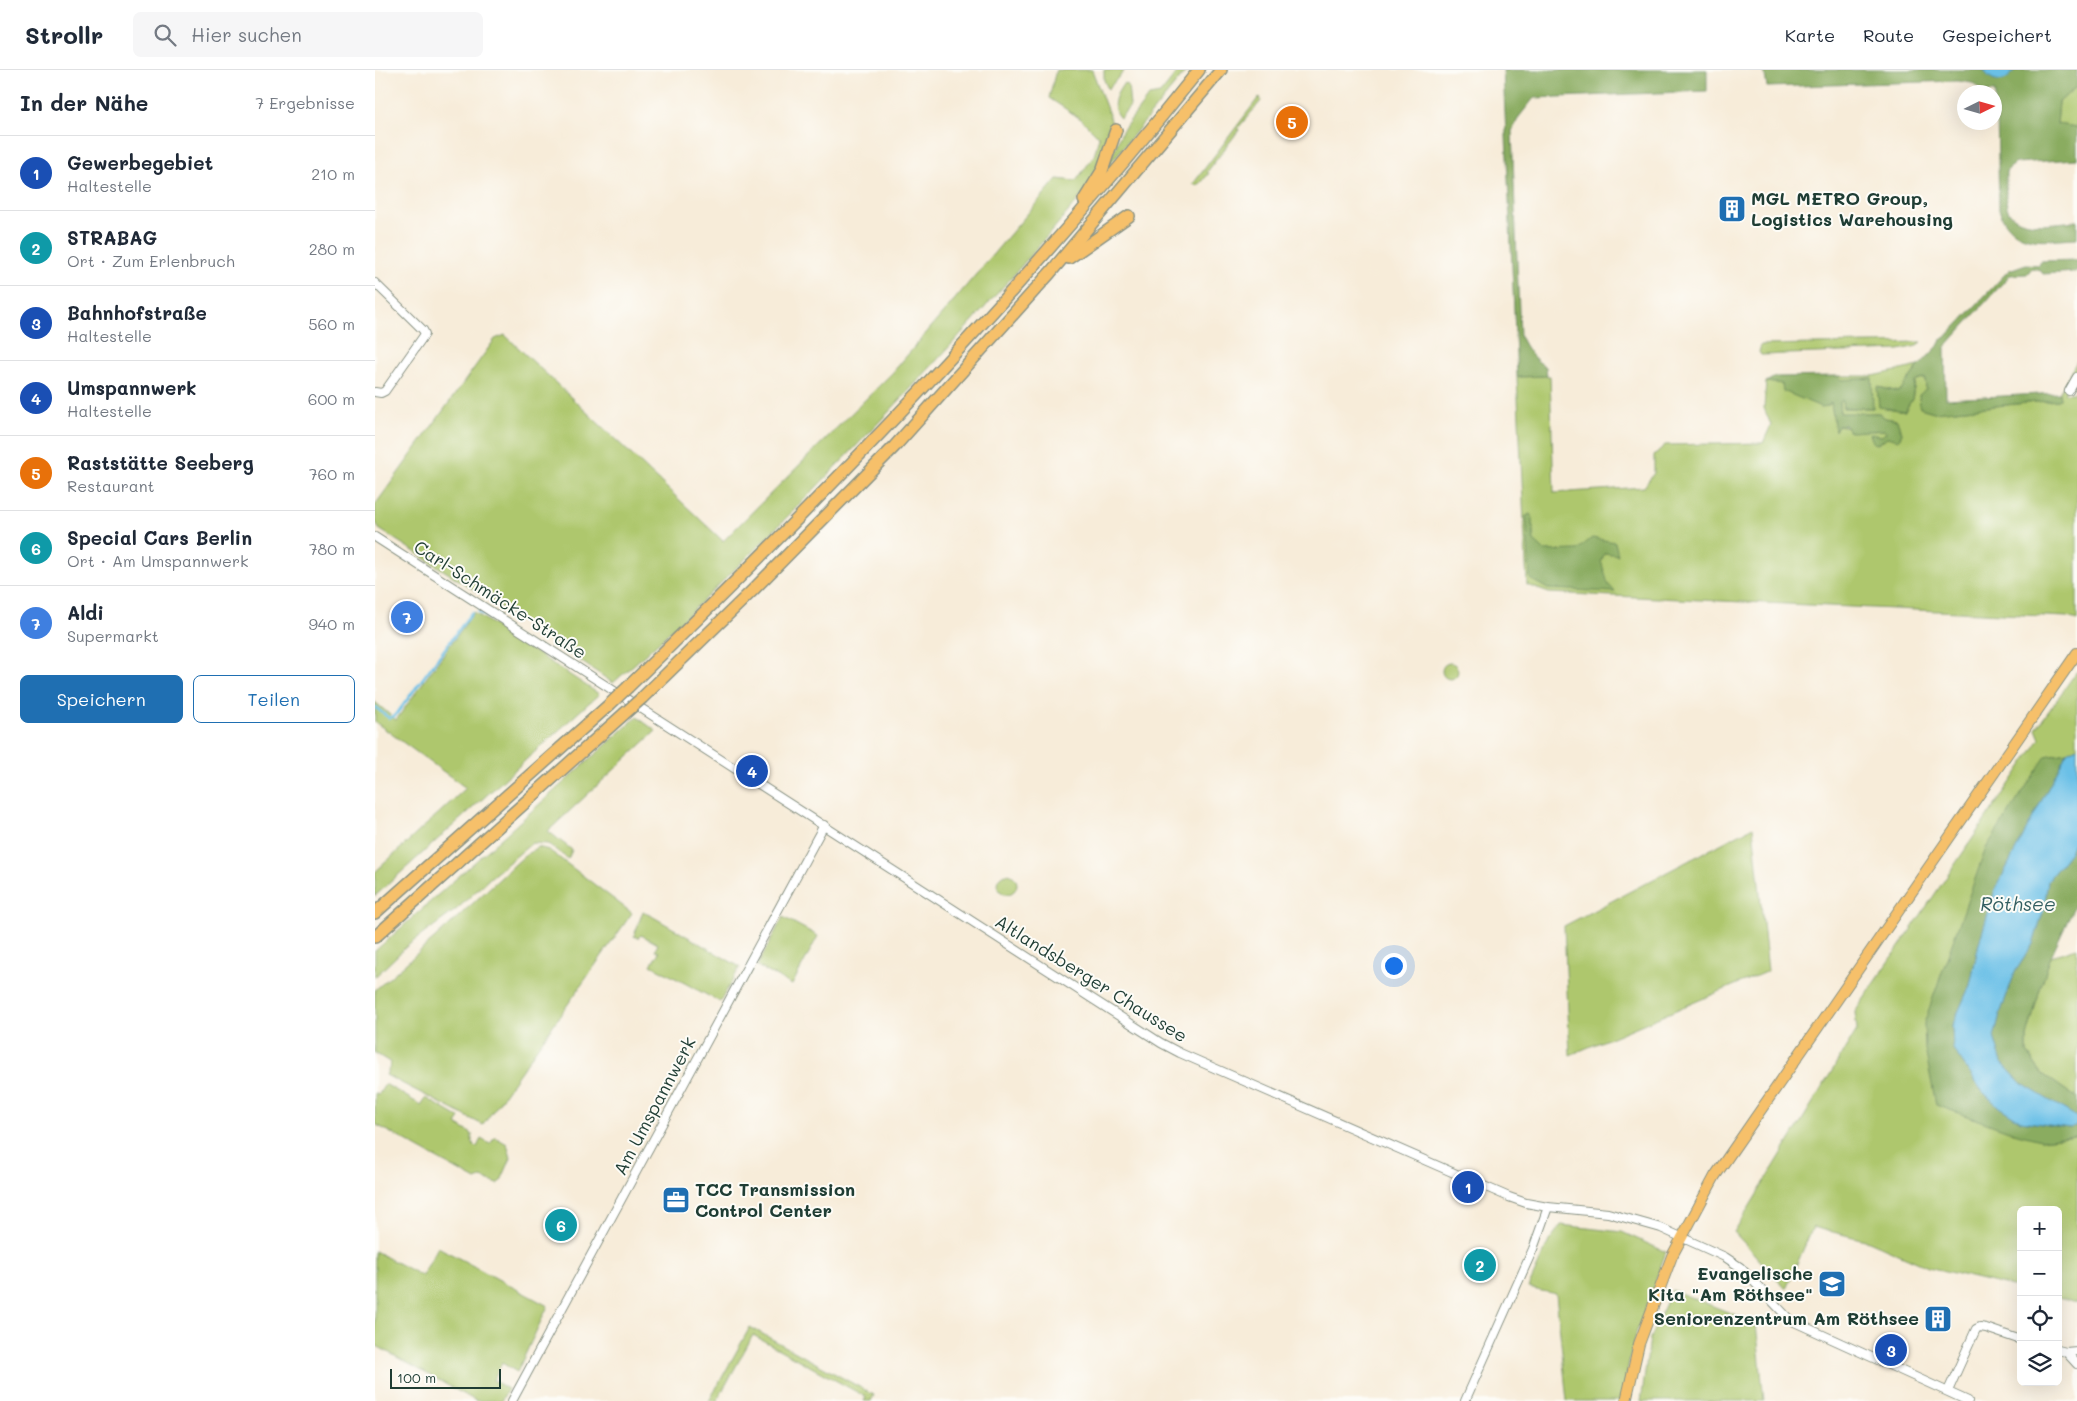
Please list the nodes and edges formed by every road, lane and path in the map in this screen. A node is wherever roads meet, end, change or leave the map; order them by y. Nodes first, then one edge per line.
1 (1199, 70) edge
2 (1221, 70) edge
3 (1116, 130) dead end
4 (1129, 216) dead end
5 (1068, 227) junction
6 (1050, 273) junction
7 (375, 283) edge
8 (2077, 377) edge
9 (2069, 391) dead end
10 (375, 392) edge
11 (375, 537) edge
12 (2077, 653) edge
13 (609, 688) joint
14 (824, 825) junction
15 (375, 913) edge
16 (375, 937) edge
17 (1548, 1207) junction
18 (1682, 1238) junction
19 (2017, 1339) edge
20 (2062, 1351) edge
21 (2077, 1351) edge
22 (2077, 1364) edge
23 (1948, 1392) junction
24 (512, 1401) edge
25 (1465, 1401) edge
26 (1626, 1401) edge
27 (1967, 1401) edge

1 - 5 highway
2 - 6 highway
3 - 5 highway
4 - 6 highway
5 - 15 highway, bridge
6 - 16 highway, bridge
7 - 10 street
8 - 9 street
11 - 13 street, Carl-Schmäcke-Straße
12 - 18 main road
13 - 14 street, Altlandsberger Chaussee
14 - 17 street, Altlandsberger Chaussee
14 - 24 street, Am Umspannwerk
17 - 18 street, Altlandsberger Chaussee
17 - 25 street
18 - 23 street, Altlandsberger Chaussee
18 - 26 main road
19 - 23 street
20 - 21 street
20 - 22 street
23 - 27 street, Altlandsberger Chaussee

